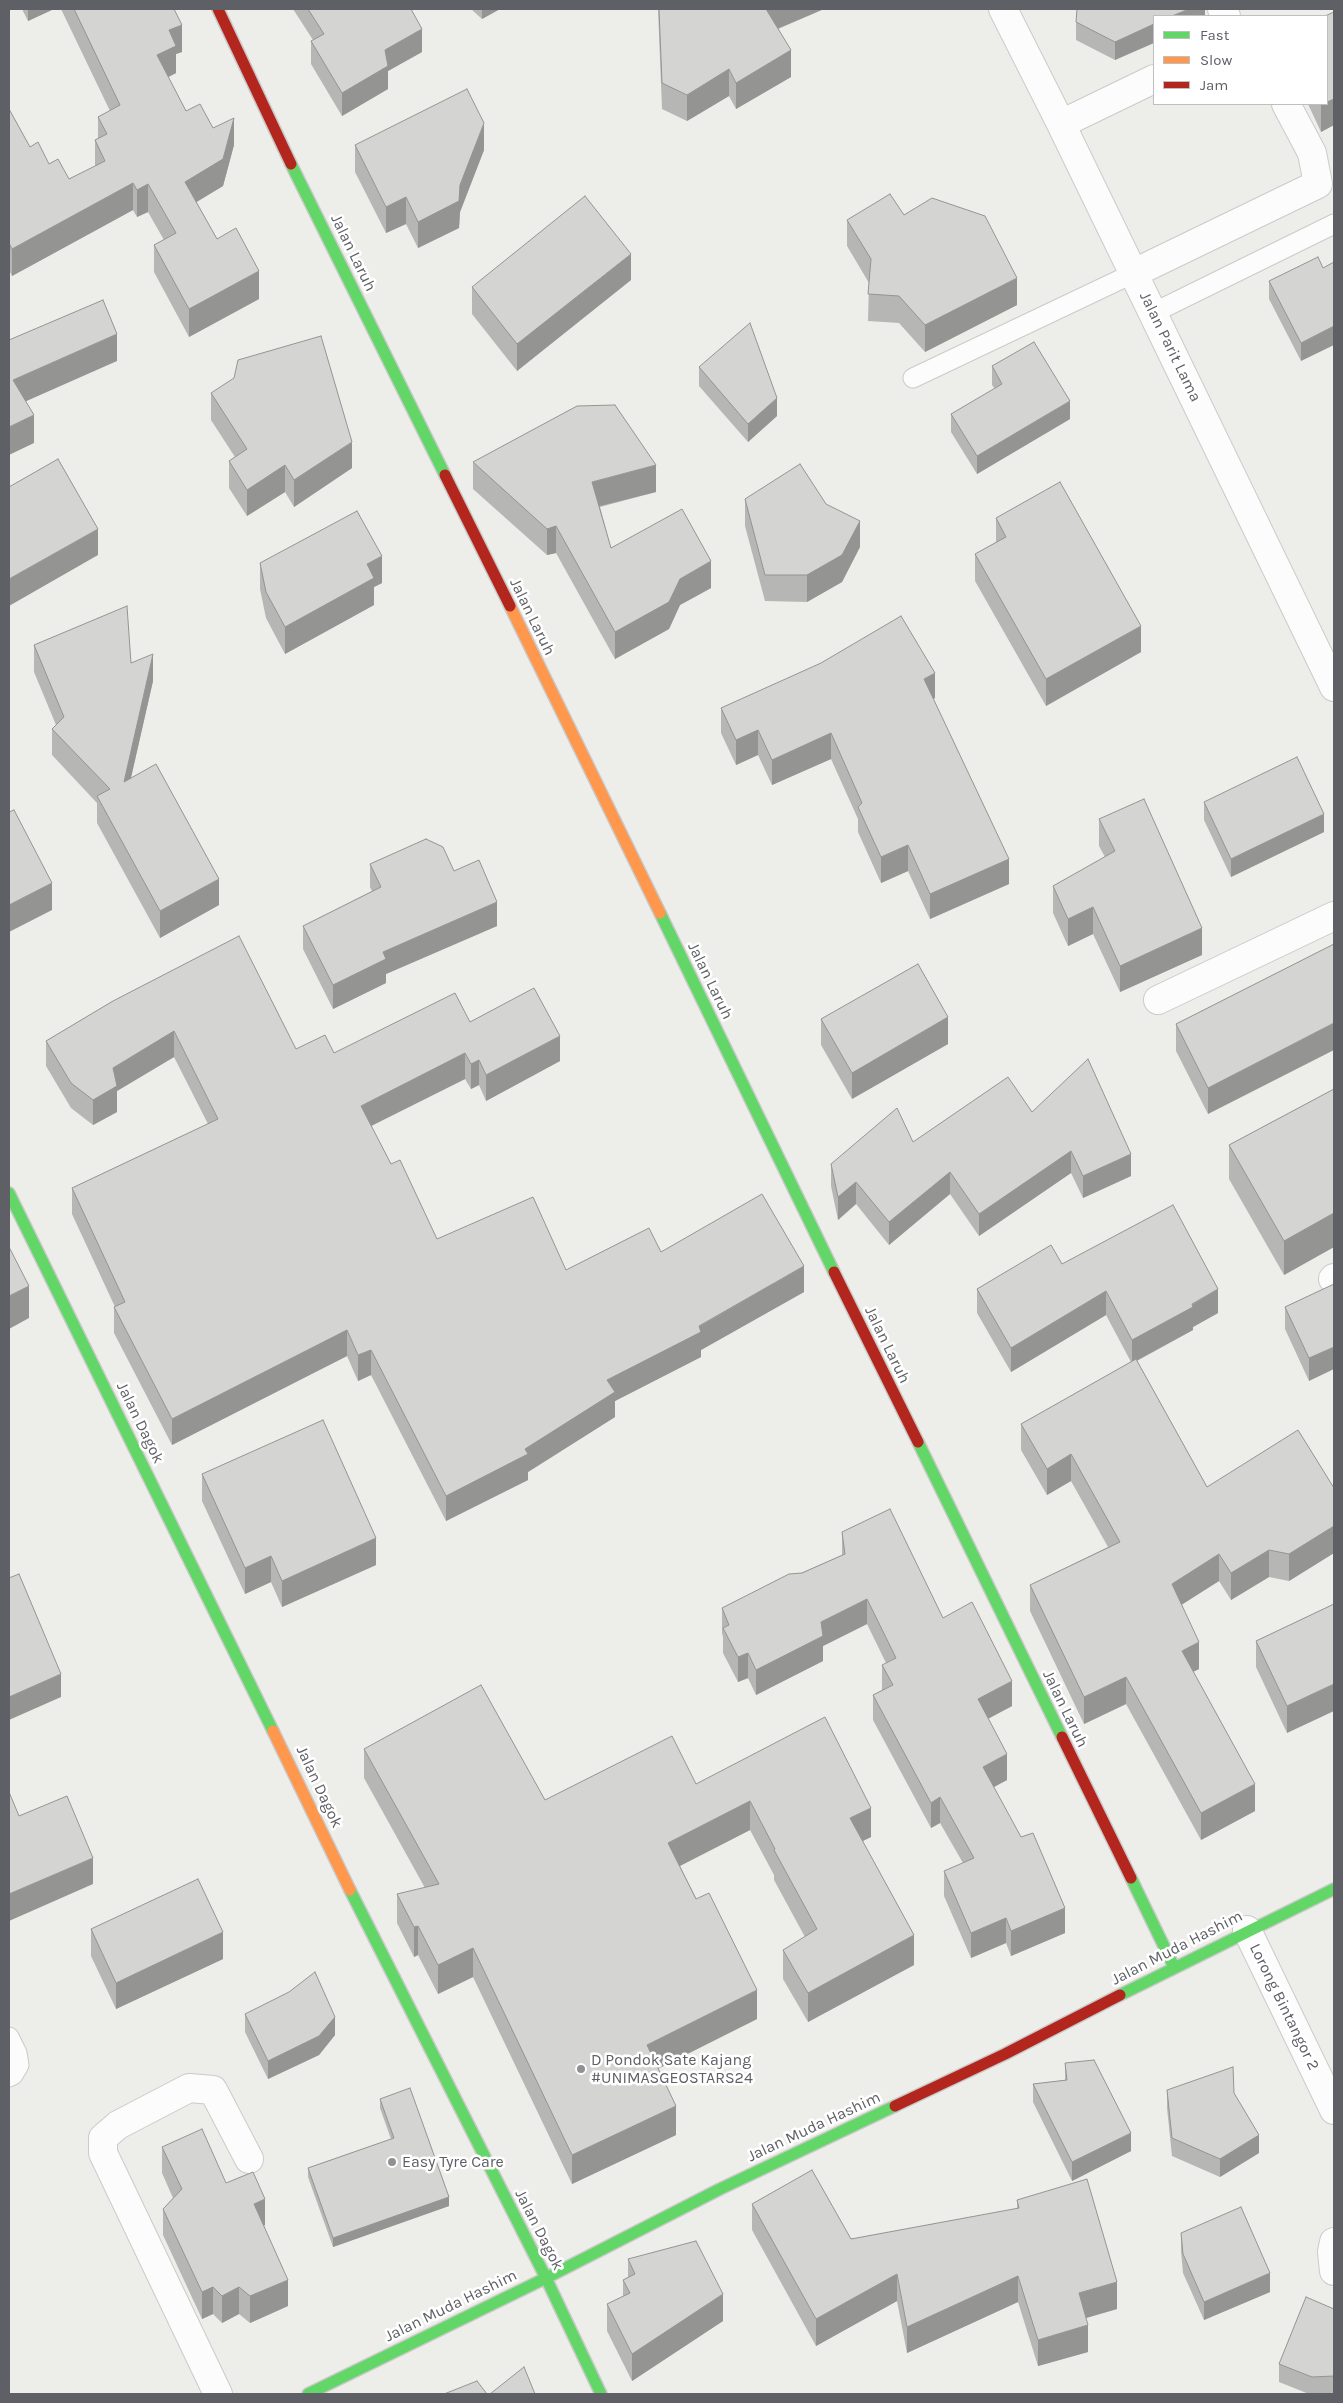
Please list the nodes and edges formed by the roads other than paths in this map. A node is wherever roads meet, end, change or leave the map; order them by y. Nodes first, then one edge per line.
1 (218, 9) edge
2 (1003, 9) edge
3 (1153, 79) edge
4 (1287, 105) edge
5 (1062, 124) junction
6 (1326, 180) edge
7 (1334, 224) edge
8 (1134, 273) junction
9 (1153, 313) junction
10 (913, 378) dead end
11 (1334, 687) edge
12 (1334, 916) edge
13 (1158, 1000) dead end
14 (9, 1193) edge
15 (1334, 1889) edge
16 (1247, 1930) junction
17 (1174, 1967) junction
18 (9, 2037) edge
19 (11, 2076) edge
20 (1334, 2110) edge
21 (249, 2159) dead end
22 (1334, 2242) edge
23 (1334, 2271) edge
24 (546, 2278) junction
25 (218, 2394) edge
26 (308, 2394) edge
27 (601, 2394) edge

1 - 17 street, Jalan Laruh
2 - 5 street, Jalan Parit Lama
3 - 5 street
4 - 6 street
5 - 8 street, Jalan Parit Lama
6 - 8 street
7 - 9 lane
8 - 9 street, Jalan Parit Lama
8 - 10 lane
9 - 11 street, Jalan Parit Lama
12 - 13 street
14 - 24 street, Jalan Dagok
15 - 16 street, Jalan Muda Hashim
16 - 17 street, Jalan Muda Hashim
16 - 20 street, Lorong Bintangor 2
17 - 24 street, Jalan Muda Hashim
18 - 19 lane
21 - 25 street
22 - 23 street
24 - 26 street, Jalan Muda Hashim
24 - 27 street, Jalan Dagok

